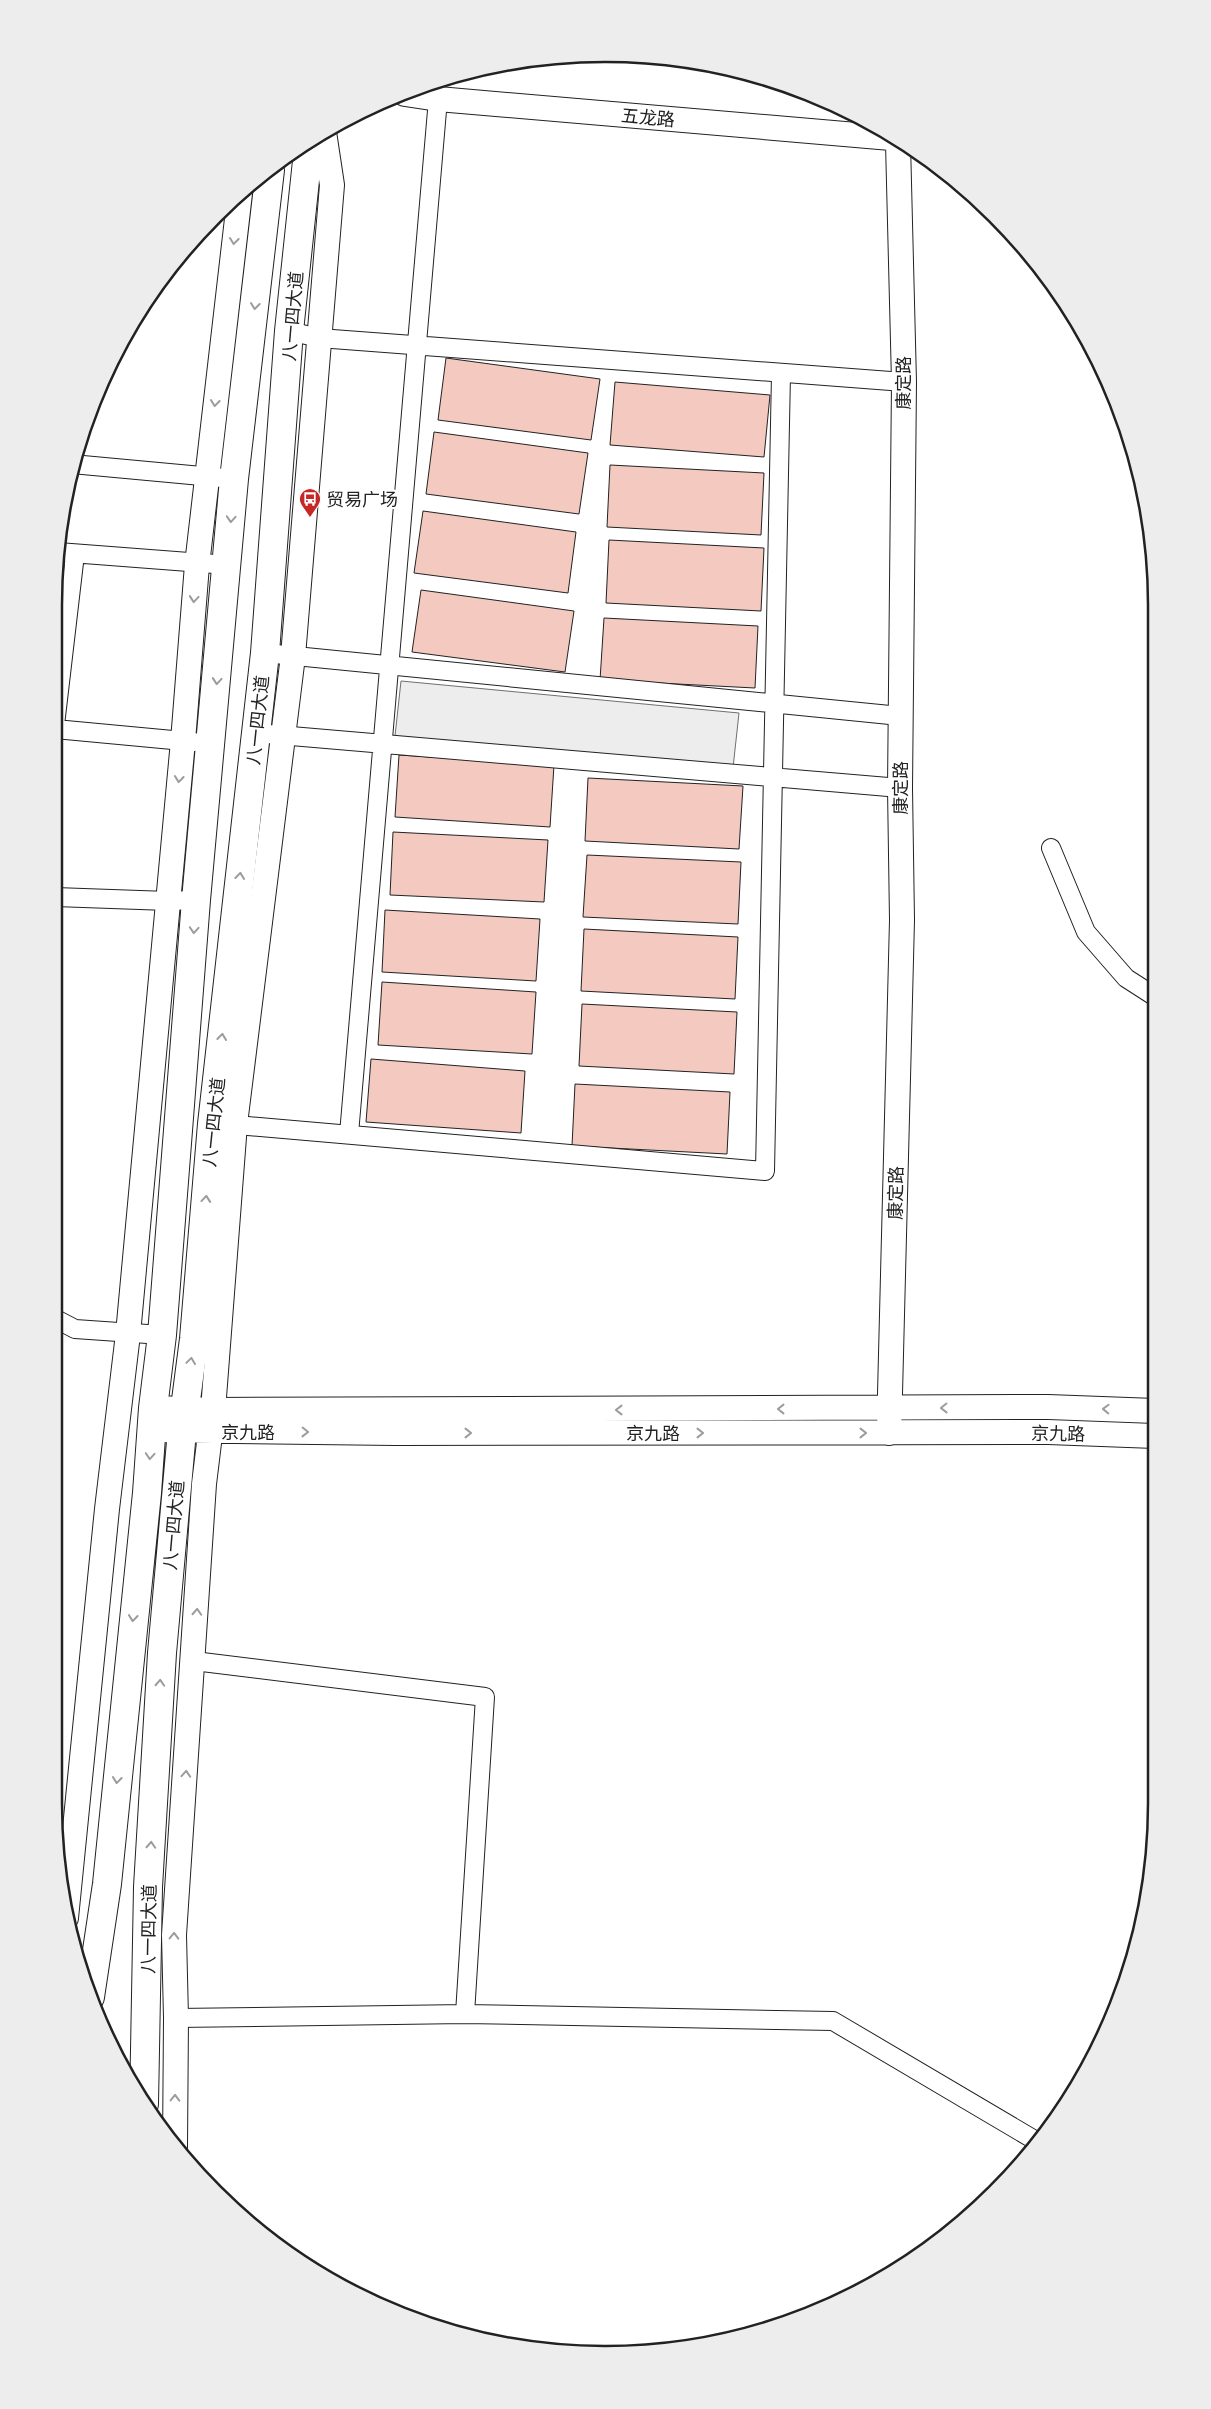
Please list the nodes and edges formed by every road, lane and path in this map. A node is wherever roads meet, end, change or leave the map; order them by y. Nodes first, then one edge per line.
1 (418, 96) edge
2 (438, 99) junction
3 (880, 137) edge
4 (325, 141) edge
5 (898, 148) edge
6 (308, 151) edge
7 (269, 180) edge
8 (239, 205) edge
9 (290, 331) junction
10 (319, 338) junction
11 (417, 345) junction
12 (781, 374) junction
13 (904, 382) junction
14 (81, 465) edge
15 (207, 476) junction
16 (234, 479) junction
17 (66, 553) edge
18 (197, 564) junction
19 (228, 566) junction
20 (62, 616) edge
21 (265, 653) junction
22 (294, 656) junction
23 (389, 664) junction
24 (774, 704) junction
25 (900, 716) junction
26 (62, 730) edge
27 (256, 733) junction
28 (285, 736) junction
29 (183, 741) junction
30 (211, 744) junction
31 (382, 744) junction
32 (772, 777) junction
33 (900, 788) junction
34 (1051, 848) dead end
35 (62, 898) edge
36 (196, 900) junction
37 (168, 902) junction
38 (1148, 992) edge
39 (224, 1124) junction
40 (349, 1134) junction
41 (62, 1322) edge
42 (128, 1334) junction
43 (162, 1335) junction
44 (889, 1409) junction
45 (1148, 1410) edge
46 (152, 1419) junction
47 (183, 1420) junction
48 (212, 1421) junction
49 (889, 1433) junction
50 (1148, 1436) edge
51 (194, 1661) junction
52 (107, 1884) junction
53 (69, 1886) edge
54 (148, 1887) junction
55 (92, 1981) edge
56 (97, 1994) edge
57 (465, 2014) junction
58 (176, 2018) junction
59 (130, 2065) edge
60 (144, 2090) edge
61 (175, 2134) edge
62 (1032, 2139) edge

1 - 2 street, 五龙路
2 - 3 street, 五龙路
2 - 11 street
4 - 10 street
5 - 13 street, 康定路
6 - 9 main road, 八一四大道
7 -> 16 main road, 八一四大道
8 -> 15 street
9 - 10 street
9 - 21 main road, 八一四大道
10 - 11 street
10 - 22 street
11 - 12 street
11 - 23 street
12 - 13 street
12 - 24 street
13 - 25 street, 康定路
14 - 15 street
15 - 16 street
15 - 18 street
16 -> 19 main road, 八一四大道
17 - 18 street
17 - 20 street
18 - 19 street
18 -> 29 street
19 -> 30 main road, 八一四大道
21 - 22 street
21 - 27 main road, 八一四大道
22 - 23 street
22 - 28 street
23 - 24 street
23 - 31 street
24 - 25 street
24 - 32 street
25 - 33 street, 康定路
26 - 29 street
27 - 28 street
39 -> 27 main road, 八一四大道
28 - 31 street
28 - 39 street
29 - 30 street
29 -> 37 street
30 - 36 main road, 八一四大道
31 - 32 street
31 - 40 street
32 - 33 street
32 - 40 street
33 - 44 street, 康定路
34 - 38 street
35 - 37 street
36 - 37 street
36 -> 43 main road, 八一四大道
37 - 42 street
39 - 40 street
47 -> 39 main road, 八一四大道
39 - 48 street
41 - 42 street
42 - 43 street
42 - 53 street
43 - 46 main road, 八一四大道
45 -> 44 street, 京九路
44 -> 48 street, 京九路
44 - 49 street, 康定路
46 - 47 street, 京九路
46 -> 52 main road, 八一四大道
47 - 48 street, 京九路
54 -> 47 main road, 八一四大道
48 -> 49 street, 京九路
51 -> 48 street
49 - 50 street, 京九路
51 - 57 street
58 -> 51 street
52 - 55 main road, 八一四大道
52 - 56 main road
54 - 59 main road
54 - 60 main road, 八一四大道
57 - 58 street
57 - 62 street
61 -> 58 street

